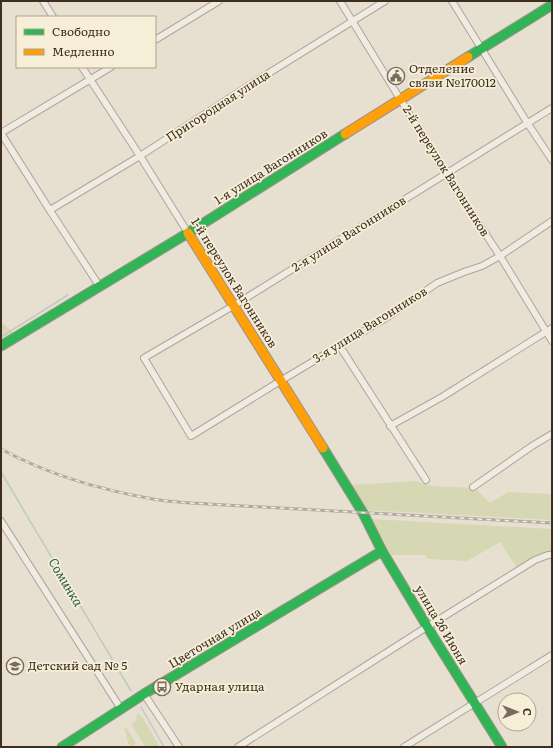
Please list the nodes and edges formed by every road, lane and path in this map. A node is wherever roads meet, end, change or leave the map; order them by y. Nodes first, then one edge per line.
1 (219, 1) edge
2 (340, 1) edge
3 (385, 1) edge
4 (452, 1) edge
5 (45, 2) edge
6 (552, 5) edge
7 (52, 16) edge
8 (352, 21) junction
9 (156, 39) edge
10 (481, 48) junction
11 (83, 68) edge
12 (109, 68) edge
13 (90, 80) junction
14 (400, 99) junction
15 (552, 108) edge
16 (528, 124) junction
17 (1, 133) edge
18 (140, 156) junction
19 (552, 160) edge
20 (446, 174) junction
21 (50, 210) junction
22 (552, 221) edge
23 (188, 234) junction
24 (500, 256) junction
25 (100, 287) junction
26 (233, 306) junction
27 (552, 328) edge
28 (546, 332) junction
29 (552, 341) edge
30 (339, 345) junction
31 (1, 346) edge
32 (281, 380) junction
33 (390, 426) junction
34 (552, 434) edge
35 (191, 436) joint
36 (426, 480) dead end
37 (473, 487) dead end
38 (363, 513) joint
39 (1, 521) edge
40 (382, 551) junction
41 (552, 555) edge
42 (428, 627) junction
43 (552, 655) edge
44 (144, 694) junction
45 (474, 703) junction
46 (121, 709) junction
47 (62, 747) edge
48 (179, 747) edge
49 (238, 747) edge
50 (404, 747) edge
51 (502, 747) edge

1 - 9 street
2 - 8 street, 2-й переулок Вагонников
3 - 8 street, Пригородная улица
4 - 10 street
5 - 7 street
6 - 10 main road, 1-я улица Вагонников
8 - 14 street, 2-й переулок Вагонников
8 - 18 street, Пригородная улица
10 - 14 main road, 1-я улица Вагонников
10 - 16 street
11 - 13 street, 1-й переулок Вагонников
12 - 13 street
13 - 17 street
13 - 18 street, 1-й переулок Вагонников
14 - 20 street, 2-й переулок Вагонников
14 - 23 main road, 1-я улица Вагонников
15 - 16 street, 2-я улица Вагонников
16 - 19 street
16 - 20 street, 2-я улица Вагонников
17 - 21 street
18 - 21 street, Пригородная улица
18 - 23 street, 1-й переулок Вагонников
20 - 24 street, 2-й переулок Вагонников
20 - 26 street, 2-я улица Вагонников
21 - 25 street
22 - 24 street, 3-я улица Вагонников
23 - 25 main road, 1-я улица Вагонников
23 - 26 main road, 1-й переулок Вагонников
24 - 28 street, 2-й переулок Вагонников
24 - 30 street, 3-я улица Вагонников
25 - 31 main road, 1-я улица Вагонников
26 - 32 main road, 1-й переулок Вагонников
26 - 35 street, 2-я улица Вагонников
27 - 28 street
28 - 29 street, 2-й переулок Вагонников
28 - 33 street
30 - 32 street, 3-я улица Вагонников
30 - 33 street
32 - 35 street, 3-я улица Вагонников
32 - 38 main road, 1-й переулок Вагонников
33 - 36 street
34 - 37 street
38 - 40 main road, улица 26 Июня
39 - 46 street
40 - 42 main road, улица 26 Июня
40 - 44 main road, Цветочная улица
41 - 42 street
42 - 45 main road, улица 26 Июня
42 - 49 street
43 - 45 street
44 - 46 main road, Цветочная улица
44 - 48 street
45 - 50 street
45 - 51 main road, улица 26 Июня
46 - 47 main road, Цветочная улица

